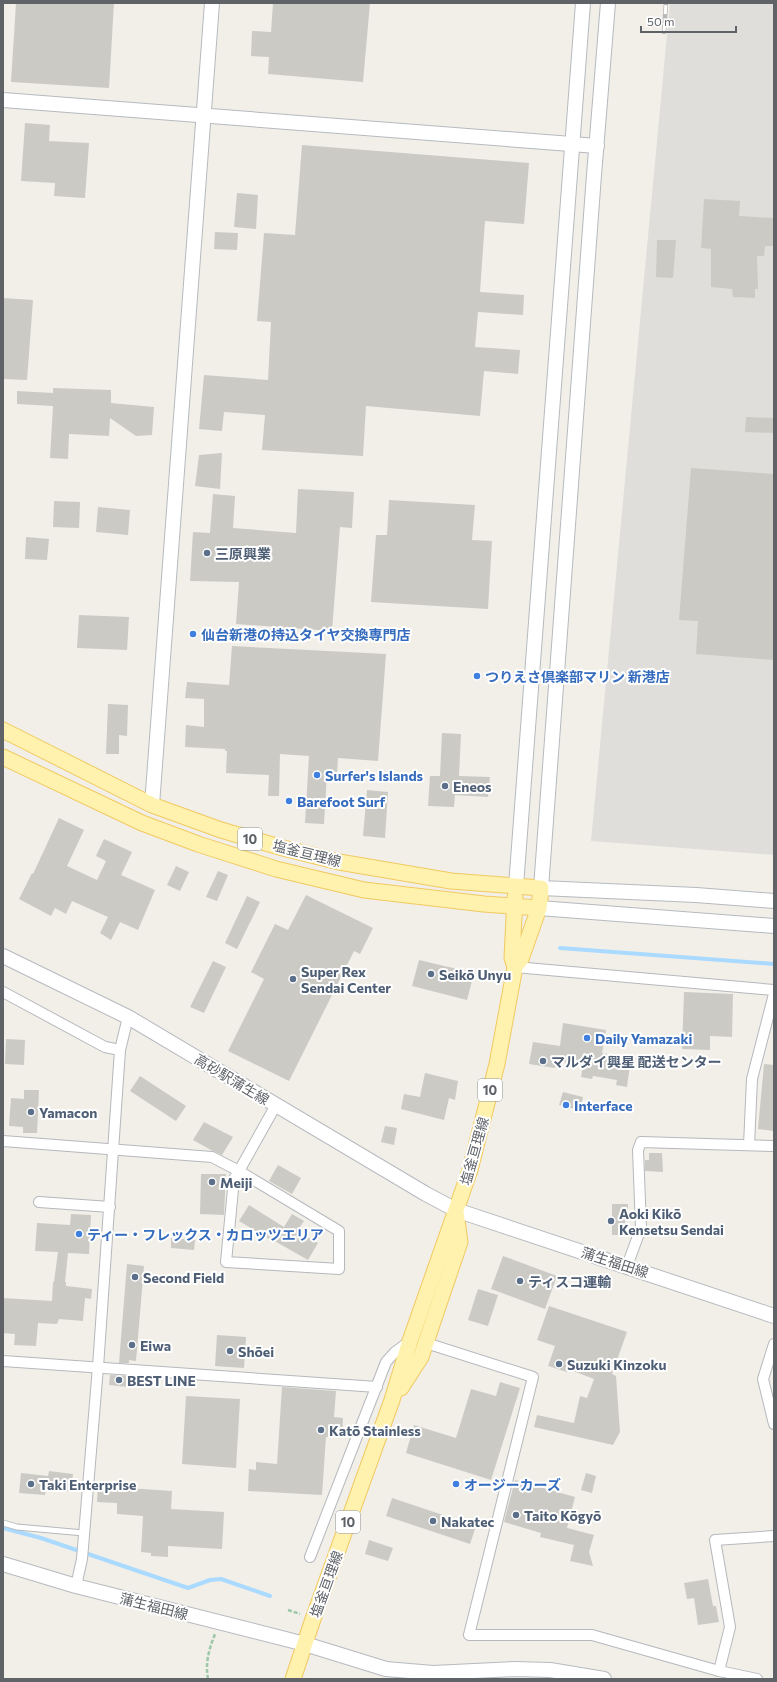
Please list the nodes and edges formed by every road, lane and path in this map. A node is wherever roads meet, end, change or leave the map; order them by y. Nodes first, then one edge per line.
1 (212, 3) edge
2 (583, 3) edge
3 (608, 3) edge
4 (3, 100) edge
5 (202, 115) junction
6 (572, 144) junction
7 (597, 146) junction
8 (3, 730) edge
9 (3, 757) edge
10 (152, 805) junction
11 (516, 886) junction
12 (541, 888) junction
13 (774, 901) edge
14 (514, 906) junction
15 (539, 908) junction
16 (774, 926) edge
17 (3, 956) edge
18 (516, 962) junction
19 (774, 990) edge
20 (3, 992) edge
21 (774, 994) edge
22 (128, 1017) junction
23 (120, 1050) junction
24 (276, 1105) junction
25 (3, 1140) edge
26 (749, 1145) junction
27 (774, 1146) edge
28 (114, 1148) junction
29 (239, 1171) junction
30 (39, 1202) dead end
31 (110, 1207) junction
32 (456, 1210) junction
33 (627, 1266) junction
34 (436, 1312) junction
35 (774, 1316) edge
36 (410, 1341) junction
37 (426, 1343) junction
38 (774, 1344) edge
39 (3, 1361) edge
40 (98, 1367) junction
41 (377, 1387) junction
42 (392, 1400) junction
43 (774, 1424) edge
44 (3, 1523) edge
45 (774, 1536) edge
46 (84, 1538) junction
47 (310, 1557) dead end
48 (3, 1564) edge
49 (76, 1586) junction
50 (288, 1610) dead end
51 (300, 1614) dead end
52 (219, 1622) junction
53 (305, 1644) junction
54 (719, 1671) junction
55 (208, 1679) edge
56 (293, 1679) edge
57 (604, 1679) edge
58 (757, 1679) edge

1 - 5 street
2 - 6 street
3 - 7 street
4 - 5 street
5 - 6 street
5 - 10 street
6 - 7 street
6 - 11 street
7 - 12 street
8 - 10 main road, 塩釜亘理線 / 10
9 - 14 main road, 塩釜亘理線 / 10
10 - 11 main road, 塩釜亘理線 / 10
11 - 12 main road, 塩釜亘理線 / 10
11 - 14 main road, 10
12 - 13 street
12 - 15 main road, 塩釜亘理線 / 10
14 - 15 main road, 塩釜亘理線 / 10
14 - 18 main road, 10
15 - 16 street
15 - 18 main road, 塩釜亘理線 / 10
17 - 22 street, 高砂駅蒲生線
18 - 19 street
18 - 32 main road, 塩釜亘理線 / 10
20 - 23 street
21 - 26 street
22 - 23 street
22 - 24 street, 高砂駅蒲生線
23 - 28 street
24 - 29 street
24 - 32 street, 高砂駅蒲生線
25 - 28 street
26 - 27 street
26 - 33 street
28 - 29 street
28 - 31 street
29 - 29 street
30 - 31 street
31 - 40 street
32 - 33 street, 蒲生福田線
32 - 34 main road, 塩釜亘理線 / 10
32 - 36 main road, 塩釜亘理線 / 10
33 - 35 street, 蒲生福田線
34 - 36 main road
34 - 37 main road, 塩釜亘理線 / 10
36 - 41 street
36 - 42 main road, 塩釜亘理線 / 10
37 - 42 main road, 塩釜亘理線 / 10
37 - 54 street
38 - 43 street
39 - 40 street
40 - 41 street
40 - 46 street
41 - 47 street
42 - 53 main road, 塩釜亘理線 / 10
44 - 46 lane
45 - 54 street
46 - 49 street
48 - 49 street, 蒲生福田線
49 - 52 street, 蒲生福田線
50 - 51 path
52 - 53 street, 蒲生福田線
52 - 55 path
53 - 56 main road, 塩釜亘理線 / 10
53 - 57 street, 蒲生福田線
54 - 58 street

